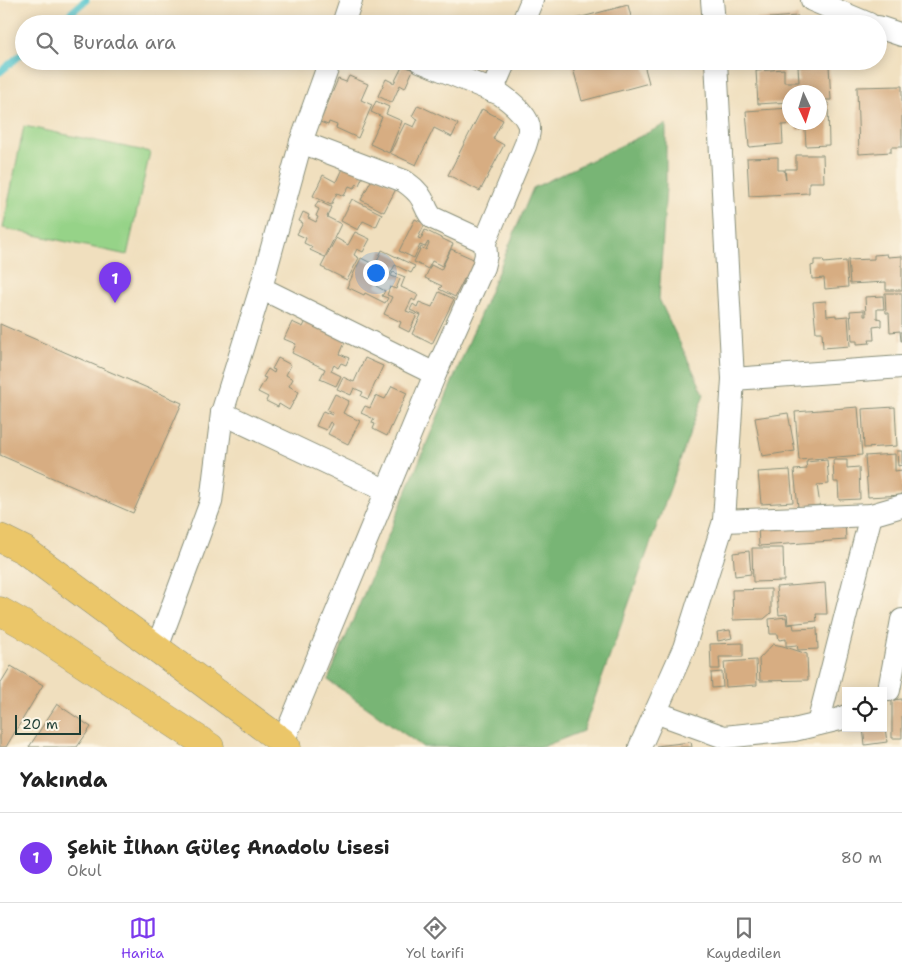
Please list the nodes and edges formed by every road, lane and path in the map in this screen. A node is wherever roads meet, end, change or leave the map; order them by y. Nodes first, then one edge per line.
1 (352, 0) edge
2 (532, 0) edge
3 (712, 0) edge
4 (812, 0) edge
5 (346, 15) edge
6 (526, 15) edge
7 (713, 15) edge
8 (848, 15) edge
9 (887, 30) edge
10 (902, 35) edge
11 (327, 70) edge
12 (442, 70) edge
13 (501, 70) edge
14 (716, 70) edge
15 (492, 91) junction
16 (301, 142) junction
17 (486, 242) junction
18 (260, 288) junction
19 (902, 367) edge
20 (435, 374) junction
21 (733, 379) junction
22 (222, 413) junction
23 (387, 491) junction
24 (902, 506) edge
25 (871, 515) junction
26 (724, 521) junction
27 (0, 538) edge
28 (0, 611) edge
29 (902, 620) edge
30 (157, 648) junction
31 (891, 691) edge
32 (655, 712) junction
33 (842, 718) edge
34 (818, 724) junction
35 (285, 745) edge
36 (210, 747) edge
37 (640, 747) edge

1 - 5 street
2 - 6 street
3 - 7 street
4 - 8 street
9 - 10 street
11 - 16 street
12 - 15 street
13 - 15 street
14 - 21 street
15 - 17 street
16 - 17 street
16 - 18 street
17 - 20 street
18 - 20 street
18 - 22 street
19 - 21 street
20 - 23 street
21 - 26 street
22 - 23 street
22 - 30 street
23 - 35 street
24 - 25 street
25 - 26 street
25 - 34 street
26 - 32 street
27 - 30 main road
28 - 36 main road
29 - 31 street
30 - 35 main road
32 - 34 street
32 - 37 street
33 - 34 street

